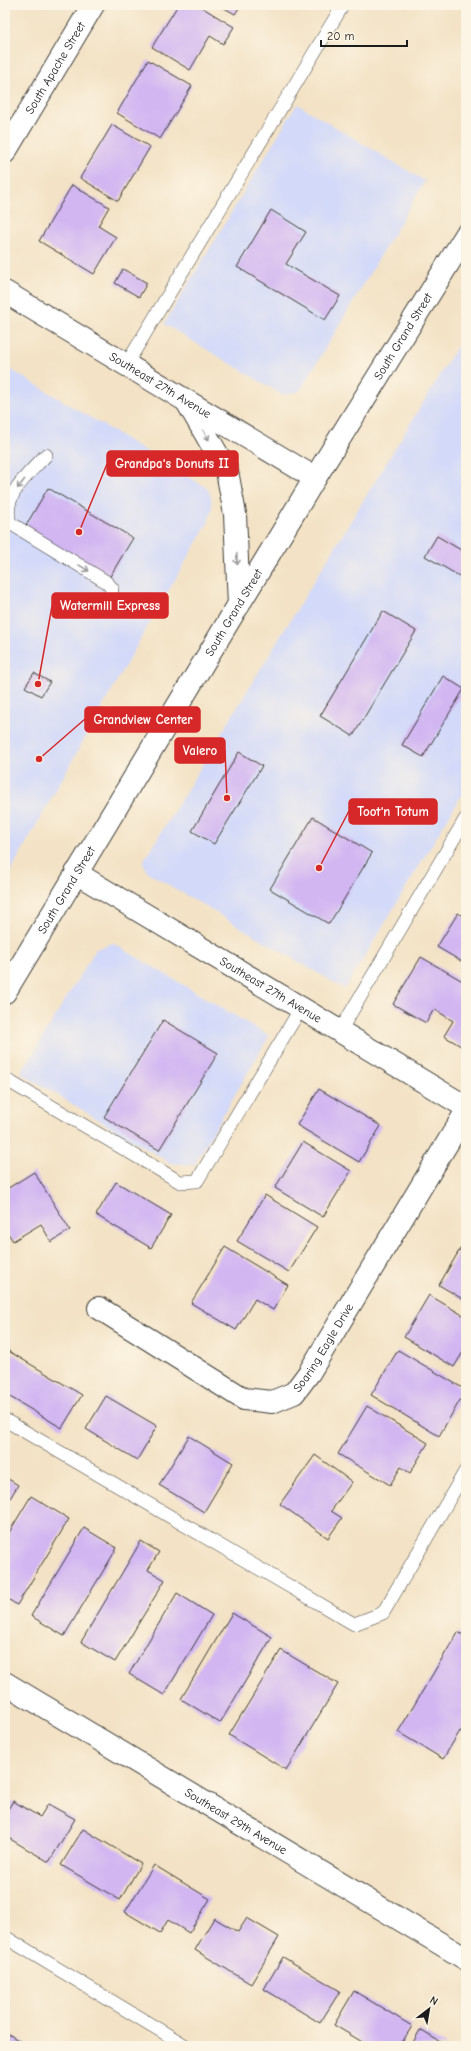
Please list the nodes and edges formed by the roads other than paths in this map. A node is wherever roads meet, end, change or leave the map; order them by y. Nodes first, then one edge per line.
1 (93, 5) edge
2 (343, 5) edge
3 (5, 152) edge
4 (466, 235) edge
5 (5, 292) edge
6 (126, 365) junction
7 (187, 401) junction
8 (46, 455) dead end
9 (315, 478) junction
10 (8, 524) edge
11 (111, 599) dead end
12 (239, 605) junction
13 (466, 818) edge
14 (76, 874) junction
15 (5, 992) edge
16 (301, 1008) junction
17 (340, 1031) junction
18 (5, 1079) edge
19 (466, 1107) edge
20 (466, 1112) edge
21 (99, 1308) dead end
22 (5, 1420) edge
23 (466, 1470) edge
24 (5, 1683) edge
25 (5, 1937) edge
26 (466, 1959) edge
27 (186, 2046) edge

1 - 3 street, South Apache Street
2 - 6 lane
4 - 9 street, South Grand Street
5 - 6 street, Southeast 27th Avenue
6 - 7 street, Southeast 27th Avenue
7 - 9 street, Southeast 27th Avenue
7 -> 12 street
8 -> 10 lane
9 - 12 street, South Grand Street
10 -> 11 lane
12 - 14 street, South Grand Street
13 - 17 lane
14 - 15 street, South Grand Street
14 - 16 street, Southeast 27th Avenue
16 - 17 street, Southeast 27th Avenue
16 - 18 lane
17 - 19 street, Southeast 27th Avenue
20 - 21 street, Soaring Eagle Drive
22 - 23 lane
24 - 26 street, Southeast 29th Avenue
25 - 27 lane

